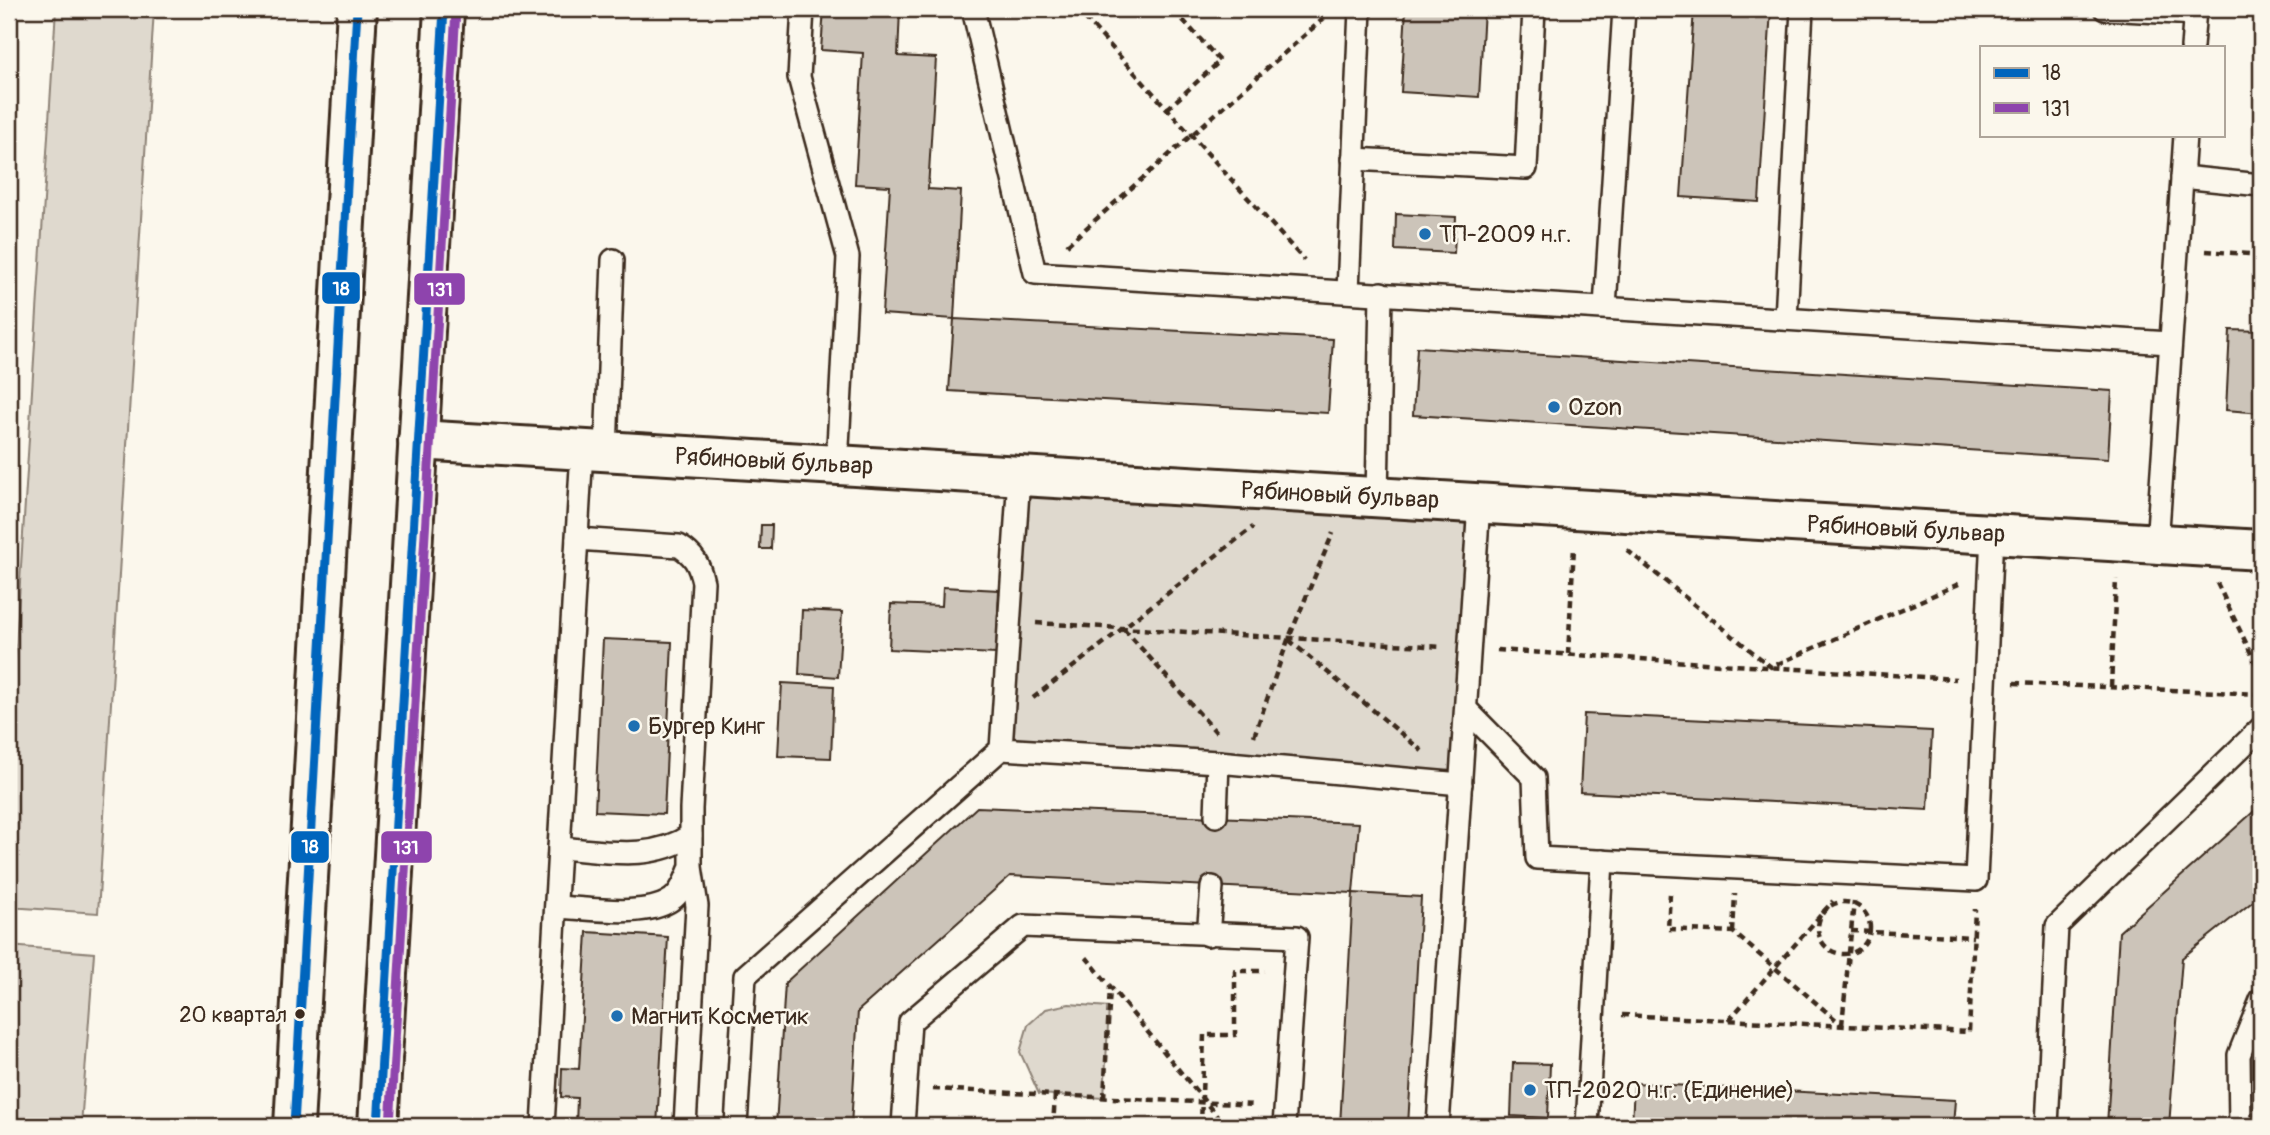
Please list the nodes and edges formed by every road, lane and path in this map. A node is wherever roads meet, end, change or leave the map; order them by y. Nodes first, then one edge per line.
1 (357, 9) edge
2 (444, 9) edge
3 (803, 9) edge
4 (974, 9) edge
5 (1077, 9) edge
6 (1173, 9) edge
7 (1335, 9) edge
8 (1360, 9) edge
9 (1534, 9) edge
10 (1624, 9) edge
11 (1802, 9) edge
12 (2105, 9) edge
13 (2195, 11) edge
14 (2192, 46) edge
15 (1167, 109) junction
16 (1190, 135) junction
17 (2185, 136) edge
18 (1353, 159) junction
19 (2182, 177) junction
20 (2261, 185) edge
21 (2177, 250) junction
22 (2261, 255) edge
23 (613, 260) dead end
24 (1035, 274) junction
25 (1339, 291) junction
26 (1381, 293) junction
27 (1605, 307) junction
28 (1786, 319) junction
29 (2170, 342) junction
30 (418, 440) junction
31 (594, 451) junction
32 (837, 465) junction
33 (1019, 476) junction
34 (1297, 492) junction
35 (1362, 496) junction
36 (1479, 503) junction
37 (1576, 509) junction
38 (577, 539) junction
39 (2117, 541) junction
40 (1619, 544) dead end
41 (2157, 544) junction
42 (2199, 546) junction
43 (2261, 550) edge
44 (1992, 552) junction
45 (1009, 621) junction
46 (1124, 628) junction
47 (1288, 640) junction
48 (1470, 648) junction
49 (1568, 654) junction
50 (1771, 667) junction
51 (2261, 674) edge
52 (1986, 681) junction
53 (2111, 687) junction
54 (2261, 694) edge
55 (1466, 709) junction
56 (1003, 721) junction
57 (2261, 728) edge
58 (1001, 749) junction
59 (1218, 762) junction
60 (1244, 764) junction
61 (1461, 784) junction
62 (1216, 816) dead end
63 (691, 835) junction
64 (559, 848) junction
65 (1602, 861) junction
66 (1671, 865) junction
67 (691, 867) junction
68 (1857, 874) junction
69 (1976, 880) junction
70 (1212, 887) dead end
71 (1854, 903) junction
72 (556, 907) junction
73 (1828, 907) junction
74 (1063, 928) junction
75 (1851, 931) junction
76 (1870, 932) junction
77 (1209, 935) junction
78 (1973, 937) junction
79 (1849, 954) junction
80 (1775, 967) junction
81 (1294, 972) junction
82 (1110, 986) junction
83 (2261, 1000) edge
84 (1593, 1013) junction
85 (1729, 1020) junction
86 (1842, 1026) junction
87 (905, 1087) junction
88 (1055, 1095) junction
89 (1104, 1098) junction
90 (1203, 1102) junction
91 (1284, 1117) edge
92 (293, 1126) edge
93 (378, 1126) edge
94 (543, 1126) edge
95 (685, 1126) edge
96 (736, 1126) edge
97 (903, 1126) edge
98 (1053, 1126) edge
99 (1201, 1126) edge
100 (1225, 1126) edge
101 (1438, 1126) edge
102 (1587, 1126) edge
103 (2047, 1126) edge
104 (2240, 1126) edge

1 - 92 main road
2 - 30 main road
3 - 32 lane
4 - 24 lane
5 - 15 path
6 - 15 path
7 - 16 path
8 - 18 lane
9 - 18 lane
10 - 27 lane
11 - 28 lane
12 - 13 lane
13 - 14 lane
15 - 16 path
16 - 24 path
16 - 25 path
17 - 19 lane
18 - 25 lane
19 - 20 lane
19 - 21 lane
21 - 22 path
21 - 29 lane
23 - 31 lane
24 - 25 lane
25 - 26 lane
26 - 27 lane
26 - 35 lane
27 - 28 lane
28 - 29 lane
29 - 41 lane
30 - 31 main road, Рябиновый бульвар
30 - 93 main road
31 - 32 main road, Рябиновый бульвар
31 - 38 lane
32 - 33 main road, Рябиновый бульвар
33 - 34 main road, Рябиновый бульвар
33 - 45 lane
34 - 35 main road, Рябиновый бульвар
34 - 46 path
35 - 36 main road, Рябиновый бульвар
35 - 47 path
36 - 37 main road, Рябиновый бульвар
36 - 48 lane
37 - 44 main road, Рябиновый бульвар
37 - 49 path
38 - 63 lane
38 - 64 lane
39 - 41 main road, Рябиновый бульвар
39 - 44 main road, Рябиновый бульвар
39 - 53 path
40 - 50 path
41 - 42 main road, Рябиновый бульвар
42 - 43 main road, Рябиновый бульвар
42 - 51 path
44 - 50 path
44 - 52 lane
45 - 46 path
45 - 56 lane
46 - 47 path
46 - 56 path
46 - 60 path
47 - 48 path
47 - 60 path
47 - 61 path
48 - 49 path
48 - 55 lane
49 - 50 path
50 - 52 path
52 - 53 path
52 - 69 lane
53 - 54 path
55 - 61 lane
55 - 65 lane
56 - 58 lane
57 - 103 lane
58 - 59 lane
58 - 96 lane
59 - 60 lane
59 - 62 lane
60 - 61 lane
61 - 101 lane
63 - 64 lane
63 - 67 lane
64 - 72 lane
65 - 66 lane
65 - 84 lane
66 - 68 lane
66 - 80 path
67 - 72 lane
67 - 95 lane
68 - 69 lane
68 - 71 path
68 - 73 path
69 - 78 path
70 - 77 lane
71 - 73 path
71 - 75 path
71 - 76 path
72 - 94 lane
73 - 79 path
73 - 80 path
74 - 77 lane
74 - 82 path
74 - 87 lane
75 - 76 path
75 - 79 path
76 - 78 path
76 - 79 path
77 - 81 lane
78 - 86 path
79 - 86 path
80 - 85 path
80 - 86 path
81 - 90 path
81 - 91 lane
82 - 89 path
82 - 90 path
83 - 104 lane
84 - 85 path
84 - 102 lane
85 - 86 path
87 - 88 path
87 - 97 lane
88 - 89 path
88 - 98 path
89 - 90 path
90 - 91 path
90 - 99 path
90 - 100 path

